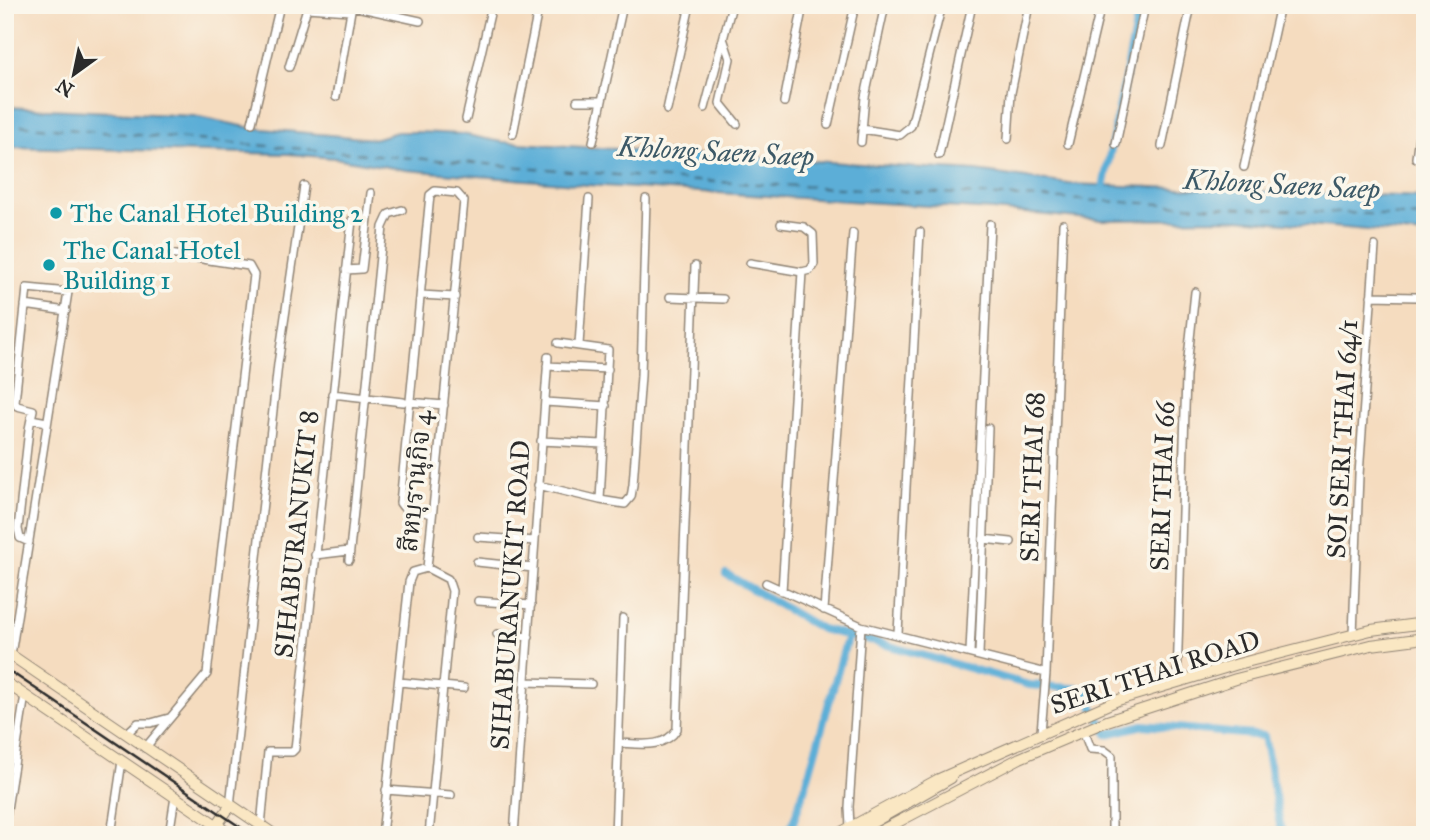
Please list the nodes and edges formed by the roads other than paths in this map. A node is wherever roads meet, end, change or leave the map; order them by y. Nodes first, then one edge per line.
1 (280, 5) edge
2 (492, 5) edge
3 (539, 5) edge
4 (623, 5) edge
5 (690, 5) edge
6 (732, 5) edge
7 (803, 5) edge
8 (855, 5) edge
9 (885, 5) edge
10 (942, 5) edge
11 (972, 5) edge
12 (1030, 5) edge
13 (1101, 5) edge
14 (1145, 5) edge
15 (1191, 5) edge
16 (1280, 5) edge
17 (351, 8) edge
18 (420, 21) dead end
19 (723, 41) junction
20 (289, 67) dead end
21 (1425, 91) edge
22 (335, 97) dead end
23 (577, 101) dead end
24 (601, 101) junction
25 (784, 102) dead end
26 (705, 108) dead end
27 (667, 110) dead end
28 (466, 119) dead end
29 (252, 123) dead end
30 (737, 124) dead end
31 (828, 125) dead end
32 (862, 129) junction
33 (513, 134) dead end
34 (1008, 139) dead end
35 (593, 142) dead end
36 (861, 142) dead end
37 (1068, 144) dead end
38 (1116, 144) dead end
39 (1162, 146) dead end
40 (939, 155) dead end
41 (1416, 159) dead end
42 (1244, 167) dead end
43 (304, 186) dead end
44 (371, 193) dead end
45 (589, 199) dead end
46 (646, 199) dead end
47 (402, 210) dead end
48 (299, 214) junction
49 (321, 215) dead end
50 (352, 220) dead end
51 (781, 224) dead end
52 (990, 224) dead end
53 (1063, 224) dead end
54 (920, 232) dead end
55 (853, 233) dead end
56 (1375, 246) dead end
57 (156, 252) dead end
58 (750, 263) dead end
59 (695, 266) dead end
60 (346, 270) junction
61 (803, 272) junction
62 (1195, 292) dead end
63 (421, 295) junction
64 (1371, 296) junction
65 (455, 297) junction
66 (670, 297) dead end
67 (1416, 297) dead end
68 (696, 298) junction
69 (723, 299) dead end
70 (25, 305) junction
71 (66, 311) junction
72 (558, 343) dead end
73 (579, 345) junction
74 (608, 369) junction
75 (332, 394) junction
76 (365, 398) junction
77 (406, 402) junction
78 (545, 402) junction
79 (444, 405) junction
80 (606, 406) junction
81 (31, 419) junction
82 (47, 422) junction
83 (988, 428) dead end
84 (541, 440) junction
85 (603, 444) junction
86 (538, 485) junction
87 (600, 500) junction
88 (432, 514) junction
89 (478, 537) dead end
90 (983, 538) junction
91 (535, 541) junction
92 (29, 542) junction
93 (1010, 542) dead end
94 (315, 555) junction
95 (477, 562) dead end
96 (427, 568) junction
97 (533, 568) junction
98 (766, 583) dead end
99 (782, 591) junction
100 (478, 601) dead end
101 (531, 606) junction
102 (824, 610) junction
103 (623, 618) dead end
104 (1425, 623) edge
105 (861, 626) junction
106 (898, 633) junction
107 (498, 634) dead end
108 (1353, 635) junction
109 (529, 637) junction
110 (1425, 638) edge
111 (975, 653) junction
112 (7, 656) edge
113 (1046, 674) junction
114 (1177, 681) junction
115 (5, 682) edge
116 (399, 682) junction
117 (526, 682) junction
118 (591, 684) dead end
119 (443, 687) junction
120 (464, 688) dead end
121 (24, 695) junction
122 (171, 717) junction
123 (1085, 729) junction
124 (1041, 732) junction
125 (126, 734) junction
126 (620, 743) junction
127 (145, 748) junction
128 (122, 761) junction
129 (386, 790) junction
130 (432, 794) junction
131 (451, 795) dead end
132 (175, 797) junction
133 (230, 806) junction
134 (5, 822) edge
135 (217, 825) junction
136 (261, 826) junction
137 (851, 831) edge
138 (888, 831) edge
139 (111, 835) edge
140 (169, 835) edge
141 (230, 835) edge
142 (275, 835) edge
143 (382, 835) edge
144 (429, 835) edge
145 (514, 835) edge
146 (615, 835) edge
147 (836, 835) edge
148 (873, 835) edge
149 (1112, 835) edge

1 - 29 street
2 - 28 street
3 - 33 street
4 - 24 street
5 - 27 street
6 - 19 street
7 - 25 street
8 - 31 street
9 - 32 street
10 - 32 street
11 - 40 street
12 - 34 street
13 - 37 street
14 - 38 street
15 - 39 street
16 - 42 street
17 - 18 street
17 - 20 street
17 - 22 street
19 - 26 street
19 - 30 street
21 - 41 street
23 - 24 street
24 - 35 street
32 - 36 street
43 - 48 street
44 - 60 street
45 - 73 street
46 - 87 street
47 - 76 street
48 - 49 street
48 - 133 street
50 - 60 street, SIHABURANUKIT 8
51 - 61 street
52 - 111 street
53 - 113 street, SERI THAI 68
54 - 106 street
55 - 102 street
56 - 64 street, SOI SERI THAI 64/1
57 - 122 street
58 - 61 street
59 - 68 street
60 - 75 street, SIHABURANUKIT 8
61 - 99 street
62 - 114 street, SERI THAI 66
63 - 65 street
63 - 65 street, สีหบุรานุกิจ 4
63 - 77 street
64 - 67 street
64 - 108 street, SOI SERI THAI 64/1
65 - 79 street, สีหบุรานุกิจ 4
66 - 68 street
68 - 69 street
68 - 126 street
70 - 71 street
70 - 71 street
70 - 81 street
71 - 82 street
72 - 73 street
73 - 74 street
74 - 78 street, SIHABURANUKIT ROAD
74 - 80 street
75 - 76 street
75 - 94 street, SIHABURANUKIT 8
76 - 77 street
76 - 94 street
77 - 79 street
77 - 88 street
78 - 80 street
78 - 84 street, SIHABURANUKIT ROAD
79 - 88 street, สีหบุรานุกิจ 4
80 - 85 street
81 - 82 street
81 - 92 street
82 - 92 street
83 - 90 street
84 - 85 street
84 - 86 street, SIHABURANUKIT ROAD
85 - 87 street
86 - 87 street
86 - 91 street, SIHABURANUKIT ROAD
88 - 96 street, สีหบุรานุกิจ 4
89 - 91 street
90 - 93 street
90 - 111 street
91 - 97 street, SIHABURANUKIT ROAD
92 - 112 street
94 - 136 street, SIHABURANUKIT 8
95 - 97 street
96 - 116 street
96 - 119 street, สีหบุรานุกิจ 4
97 - 101 street, SIHABURANUKIT ROAD
98 - 99 street
99 - 102 street
100 - 101 street
101 - 109 street, SIHABURANUKIT ROAD
102 - 105 street
103 - 126 street
104 - 108 main road, SERI THAI ROAD
105 - 106 street
105 - 137 street
106 - 111 street
107 - 109 street
108 - 114 main road, SERI THAI ROAD
109 - 117 street, SIHABURANUKIT ROAD
110 - 123 main road, SERI THAI ROAD
111 - 113 street
112 - 125 main road
113 - 124 street, SERI THAI 68
114 - 124 main road, SERI THAI ROAD
115 - 121 main road
116 - 119 street
116 - 129 street
117 - 118 street
117 - 145 street, SIHABURANUKIT ROAD
119 - 120 street
119 - 130 street, สีหบุรานุกิจ 4
121 - 128 main road
121 - 134 street
122 - 125 street
122 - 127 street
123 - 138 main road, SERI THAI ROAD
123 - 149 street
124 - 137 main road, SERI THAI ROAD
125 - 127 main road
126 - 146 street
127 - 133 main road
128 - 132 main road
128 - 139 street
129 - 130 street
129 - 143 street
130 - 131 street
130 - 144 street, สีหบุรานุกิจ 4
132 - 135 main road
132 - 140 street
133 - 135 main road
133 - 136 main road
135 - 141 main road
136 - 142 main road
137 - 147 main road, SERI THAI ROAD
138 - 148 main road, SERI THAI ROAD

